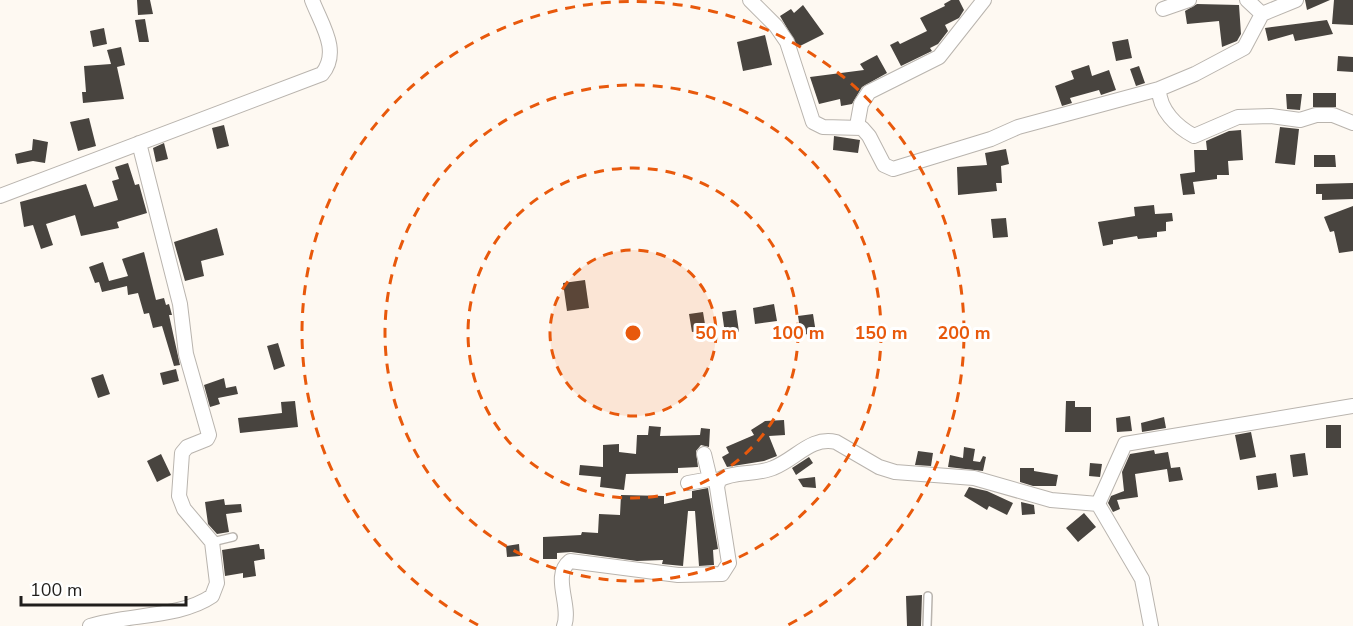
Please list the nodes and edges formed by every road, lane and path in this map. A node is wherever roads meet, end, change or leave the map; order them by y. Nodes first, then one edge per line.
1 (312, 0) edge
2 (750, 0) edge
3 (984, 0) edge
4 (1189, 0) edge
5 (1247, 0) edge
6 (1296, 0) edge
7 (1164, 9) dead end
8 (1262, 14) junction
9 (1159, 89) junction
10 (1353, 123) edge
11 (857, 126) junction
12 (139, 143) junction
13 (0, 196) edge
14 (1353, 406) edge
15 (704, 453) dead end
16 (714, 480) junction
17 (688, 483) dead end
18 (1098, 504) junction
19 (232, 537) dead end
20 (212, 542) junction
21 (928, 596) dead end
22 (90, 626) edge
23 (564, 626) edge
24 (927, 626) edge
25 (1151, 626) edge

1 - 12 street
2 - 11 street
3 - 11 street
4 - 7 street
5 - 8 street
6 - 8 street
8 - 9 street
9 - 10 street
9 - 11 street
12 - 13 street
12 - 20 street
14 - 18 street
15 - 16 street
16 - 17 street
16 - 18 street
16 - 23 street
18 - 25 street
19 - 20 lane
20 - 22 street
21 - 24 lane

